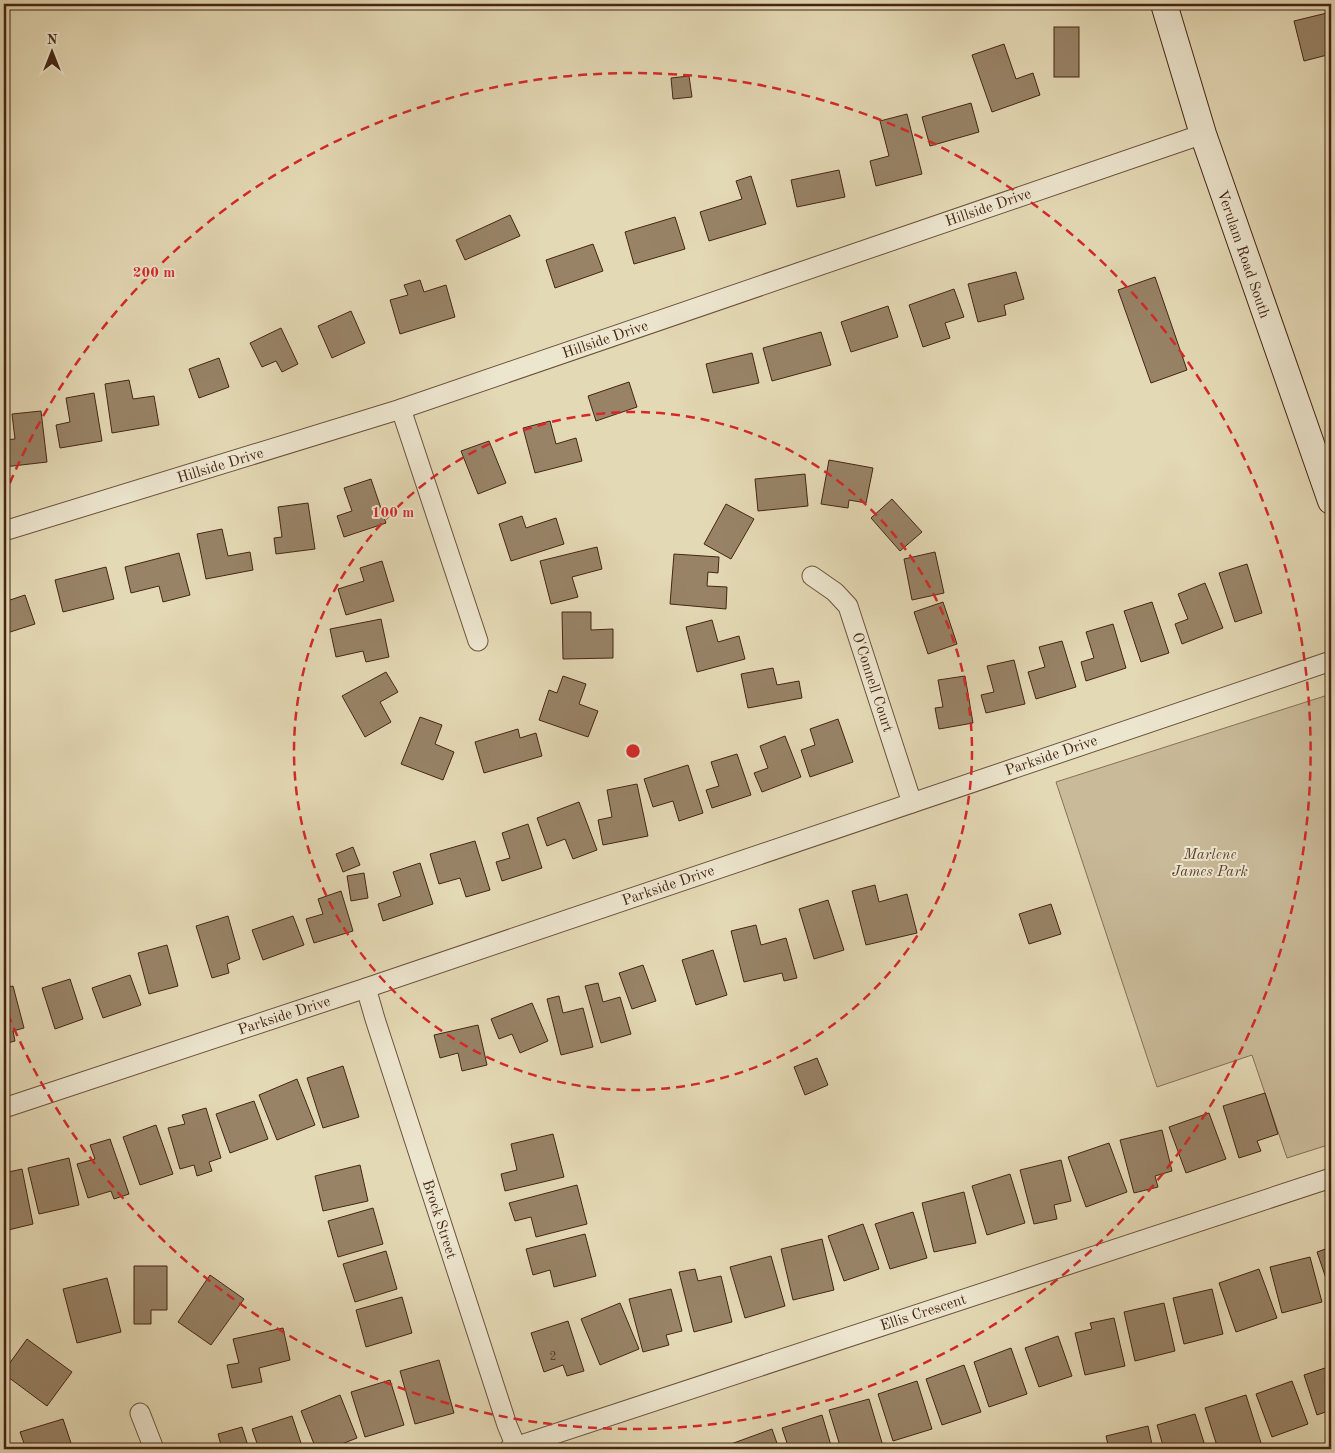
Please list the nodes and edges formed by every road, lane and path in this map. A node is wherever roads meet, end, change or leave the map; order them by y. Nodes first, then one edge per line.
1 (1164, 4) edge
2 (1203, 134) junction
3 (401, 409) junction
4 (1331, 501) edge
5 (4, 531) edge
6 (812, 576) dead end
7 (478, 641) dead end
8 (1331, 661) edge
9 (912, 803) junction
10 (366, 988) junction
11 (4, 1108) edge
12 (1331, 1178) edge
13 (140, 1413) dead end
14 (154, 1449) edge
15 (514, 1449) edge

1 - 2 main road, Verulam Road South
2 - 3 street, Hillside Drive
2 - 4 main road, Verulam Road South
3 - 5 street, Hillside Drive
3 - 7 street
6 - 9 street, O'Connell Court
8 - 9 street, Parkside Drive
9 - 10 street, Parkside Drive
10 - 11 street, Parkside Drive
10 - 15 street, Brock Street
12 - 15 street, Ellis Crescent
13 - 14 street

